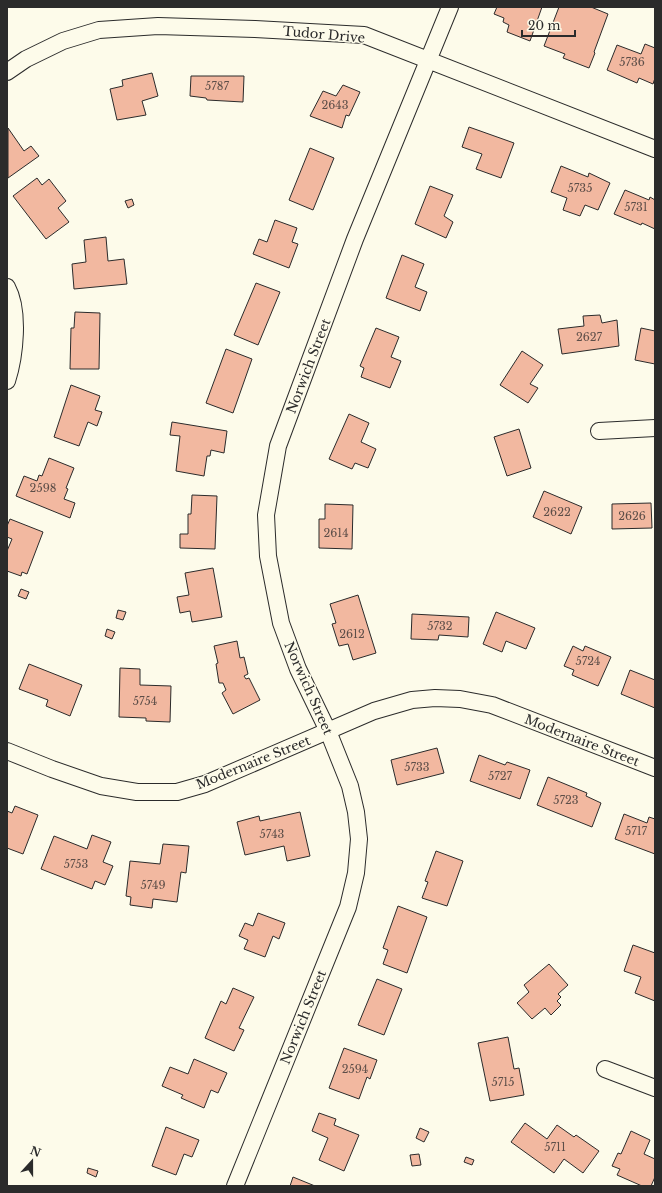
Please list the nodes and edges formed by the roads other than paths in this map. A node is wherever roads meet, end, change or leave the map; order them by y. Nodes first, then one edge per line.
1 (450, 7) edge
2 (429, 60) junction
3 (7, 72) edge
4 (655, 149) edge
5 (7, 287) edge
6 (7, 381) edge
7 (655, 428) edge
8 (599, 430) dead end
9 (328, 731) junction
10 (7, 751) edge
11 (655, 768) edge
12 (606, 1069) dead end
13 (655, 1088) edge
14 (235, 1186) edge

1 - 2 street, Norwich Street
2 - 3 street, Tudor Drive
2 - 4 street, Tudor Drive
2 - 9 street, Norwich Street
5 - 6 street
7 - 8 street
9 - 10 street, Modernaire Street
9 - 11 street, Modernaire Street
9 - 14 street, Norwich Street
12 - 13 street

